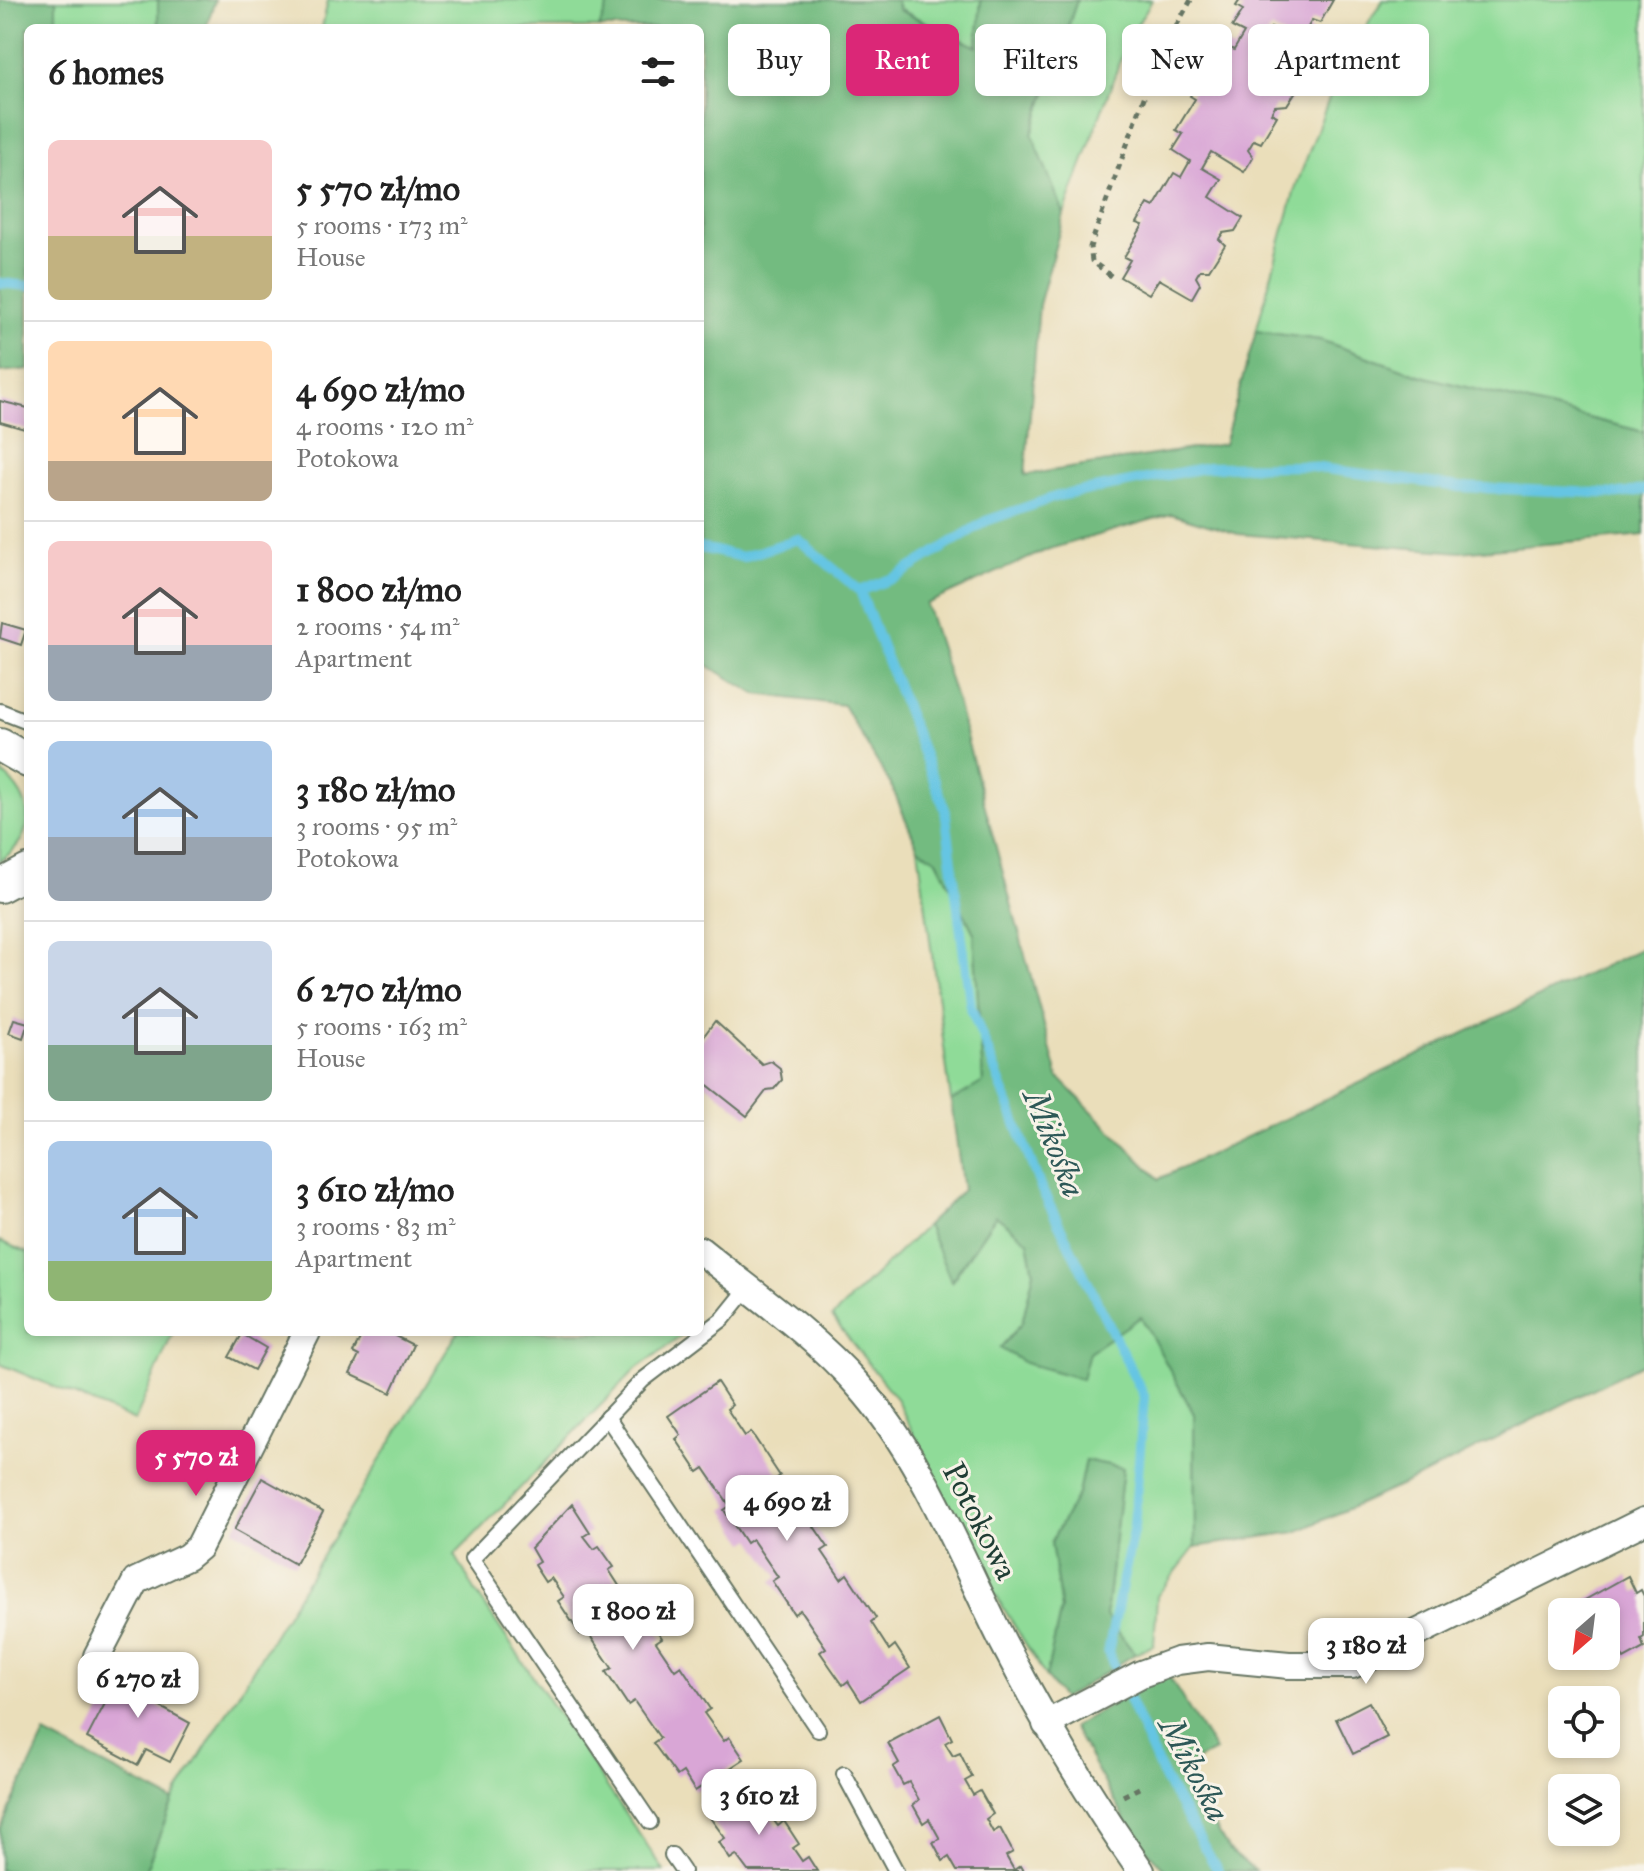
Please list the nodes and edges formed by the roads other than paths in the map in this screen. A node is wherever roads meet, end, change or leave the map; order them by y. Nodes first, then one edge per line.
1 (0, 711) edge
2 (24, 720) edge
3 (0, 745) edge
4 (24, 759) edge
5 (24, 873) edge
6 (0, 886) edge
7 (704, 1253) edge
8 (748, 1288) junction
9 (704, 1333) edge
10 (305, 1336) edge
11 (701, 1336) edge
12 (607, 1417) junction
13 (1644, 1521) edge
14 (97, 1656) dead end
15 (1046, 1724) junction
16 (818, 1730) dead end
17 (844, 1774) dead end
18 (650, 1822) dead end
19 (672, 1855) dead end
20 (683, 1871) edge
21 (896, 1871) edge
22 (1141, 1871) edge

1 - 2 lane
3 - 4 street
5 - 6 street
7 - 8 street, Potokowa
8 - 9 lane
8 - 15 street, Potokowa
10 - 14 street
11 - 12 lane
12 - 16 lane
12 - 18 lane
13 - 15 street
15 - 22 street, Potokowa
17 - 21 lane
19 - 20 lane

